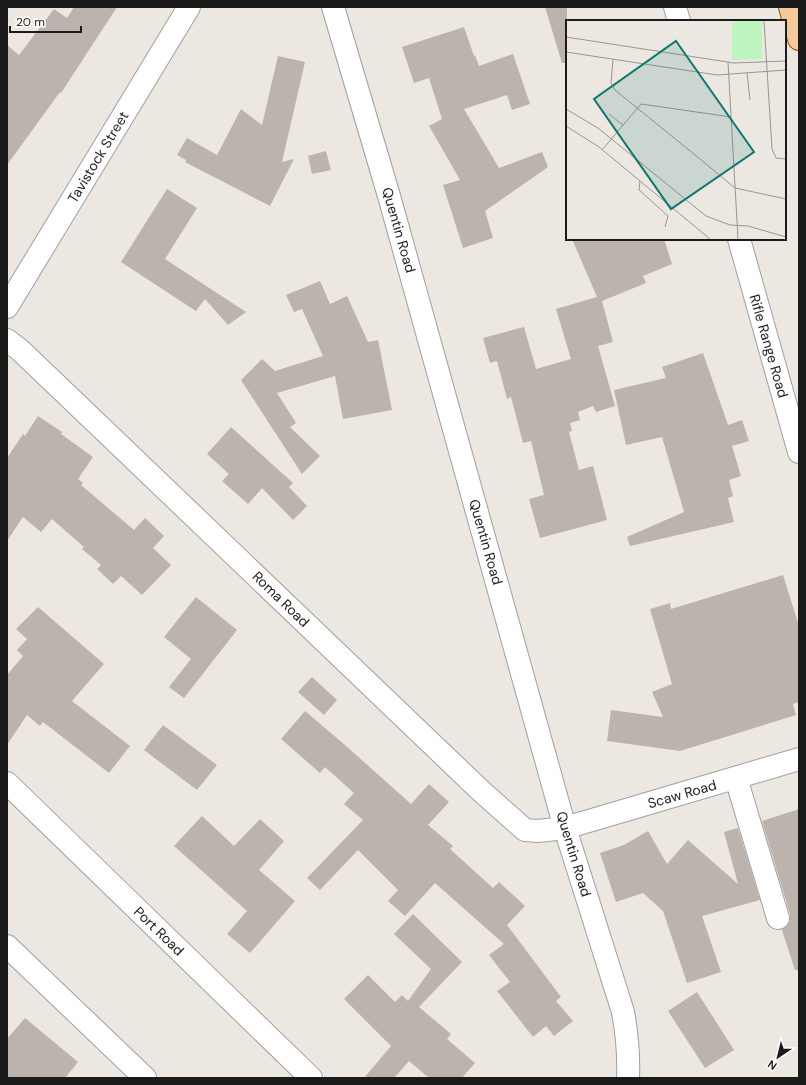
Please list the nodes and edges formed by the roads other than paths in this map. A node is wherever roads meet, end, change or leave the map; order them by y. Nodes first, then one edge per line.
1 (189, 7) edge
2 (333, 7) edge
3 (675, 7) edge
4 (790, 7) edge
5 (679, 20) edge
6 (799, 39) edge
7 (740, 240) edge
8 (7, 307) edge
9 (7, 340) edge
10 (799, 452) edge
11 (799, 759) edge
12 (736, 778) junction
13 (7, 783) edge
14 (565, 828) junction
15 (778, 918) dead end
16 (7, 946) edge
17 (145, 1078) edge
18 (311, 1078) edge
19 (628, 1078) edge

1 - 8 street, Tavistock Street
2 - 14 street, Quentin Road
3 - 5 street
4 - 6 main road
7 - 10 street, Rifle Range Road
9 - 14 street, Roma Road
11 - 12 street, Scaw Road
12 - 14 street, Scaw Road
12 - 15 street
13 - 18 street, Port Road
14 - 19 street, Quentin Road
16 - 17 street

